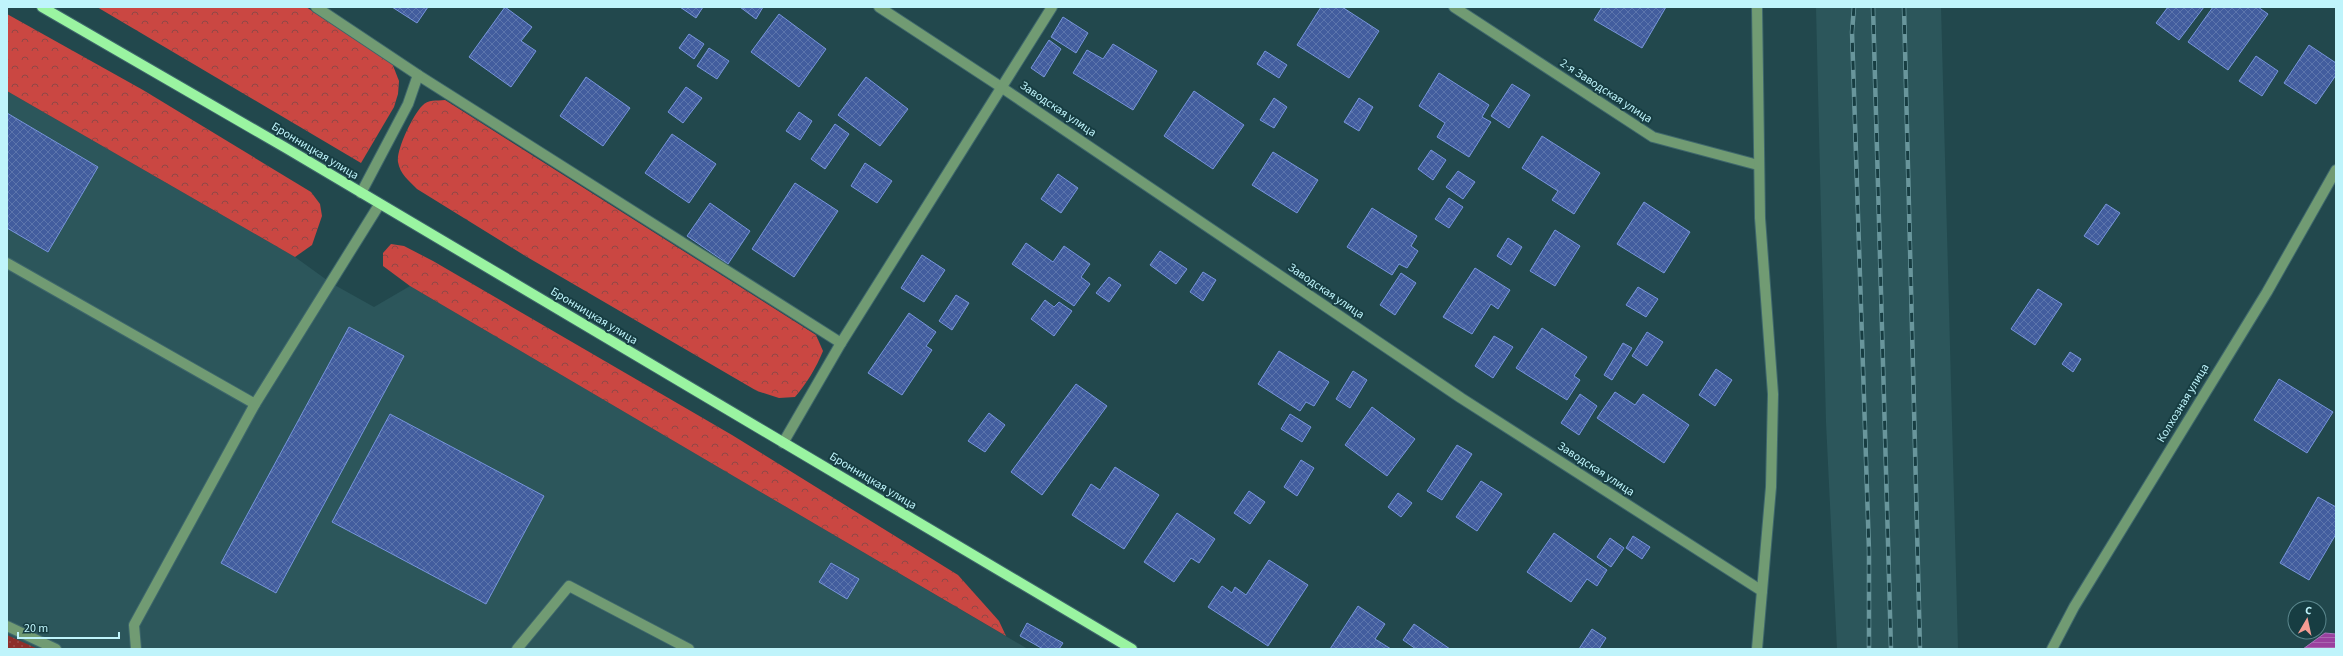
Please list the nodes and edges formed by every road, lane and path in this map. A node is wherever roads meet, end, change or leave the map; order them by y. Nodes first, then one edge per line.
1 (42, 7) edge
2 (316, 7) edge
3 (879, 7) edge
4 (1052, 7) edge
5 (1454, 7) edge
6 (1757, 7) edge
7 (418, 75) junction
8 (1001, 87) junction
9 (1758, 165) junction
10 (2336, 170) edge
11 (361, 193) junction
12 (379, 205) junction
13 (7, 263) edge
14 (841, 343) junction
15 (255, 404) junction
16 (783, 443) junction
17 (1762, 591) junction
18 (7, 626) edge
19 (56, 649) edge
20 (136, 649) edge
21 (517, 649) edge
22 (690, 649) edge
23 (1132, 649) edge
24 (1757, 649) edge
25 (2052, 649) edge

1 - 11 main road, Бронницкая улица
2 - 7 street
3 - 8 street, Заводская улица
4 - 8 street
5 - 9 street, 2-я Заводская улица
6 - 9 street
7 - 11 street
7 - 14 street
8 - 14 street
8 - 17 street, Заводская улица
9 - 17 street
10 - 25 street, Колхозная улица
11 - 12 main road, Бронницкая улица
12 - 15 street
12 - 16 main road, Бронницкая улица
13 - 15 street
14 - 16 street
15 - 20 street
16 - 23 main road, Бронницкая улица
17 - 24 street
18 - 19 street
21 - 22 street

